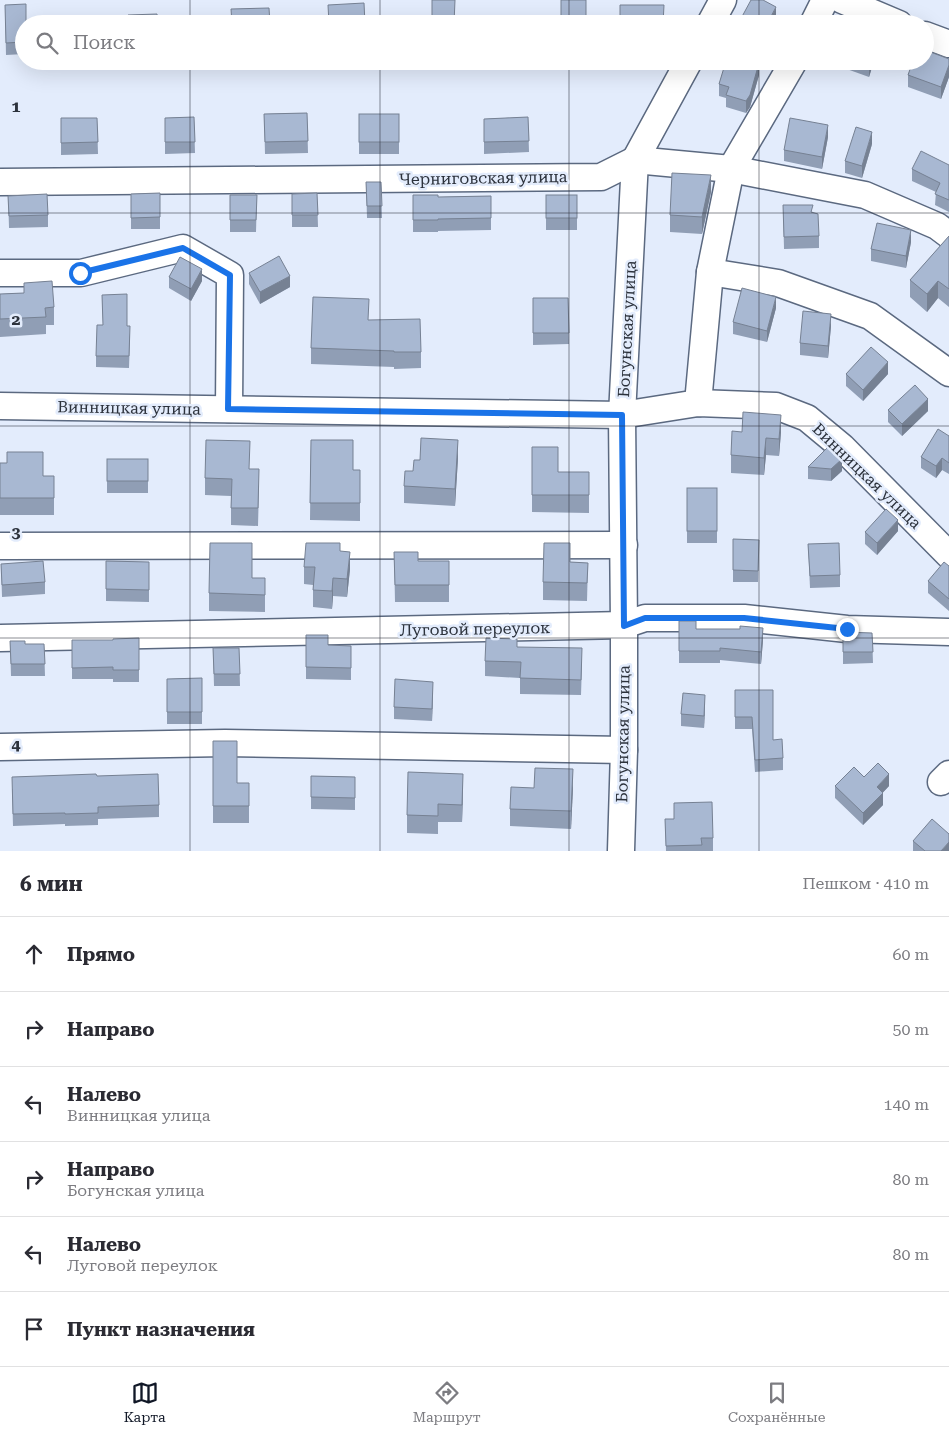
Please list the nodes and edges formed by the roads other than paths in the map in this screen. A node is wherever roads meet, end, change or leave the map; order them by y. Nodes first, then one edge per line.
1 (723, 0) edge
2 (825, 0) edge
3 (842, 0) edge
4 (715, 15) edge
5 (818, 15) edge
6 (878, 15) edge
7 (934, 38) edge
8 (949, 44) edge
9 (684, 70) edge
10 (789, 70) edge
11 (635, 160) junction
12 (731, 169) junction
13 (0, 182) edge
14 (949, 235) edge
15 (710, 272) junction
16 (0, 273) edge
17 (949, 373) edge
18 (698, 404) junction
19 (0, 406) edge
20 (228, 409) junction
21 (622, 415) junction
22 (624, 545) junction
23 (0, 546) edge
24 (949, 555) edge
25 (624, 626) junction
26 (949, 632) edge
27 (0, 638) edge
28 (0, 747) edge
29 (624, 750) junction
30 (621, 851) edge

1 - 4 street
2 - 5 street
3 - 6 street
7 - 8 street
9 - 11 street, Богунская улица
10 - 12 street
11 - 12 street
11 - 13 street, Черниговская улица
11 - 21 street, Богунская улица
12 - 14 street
12 - 15 street
15 - 17 street
15 - 18 street
16 - 20 street
18 - 21 street, Винницкая улица
18 - 24 street, Винницкая улица
19 - 20 street, Винницкая улица
20 - 21 street, Винницкая улица
21 - 22 street, Богунская улица
22 - 23 street
22 - 25 street, Богунская улица
25 - 26 street, Луговой переулок
25 - 27 street, Луговой переулок
25 - 29 street, Богунская улица
28 - 29 street
29 - 30 street, Богунская улица

